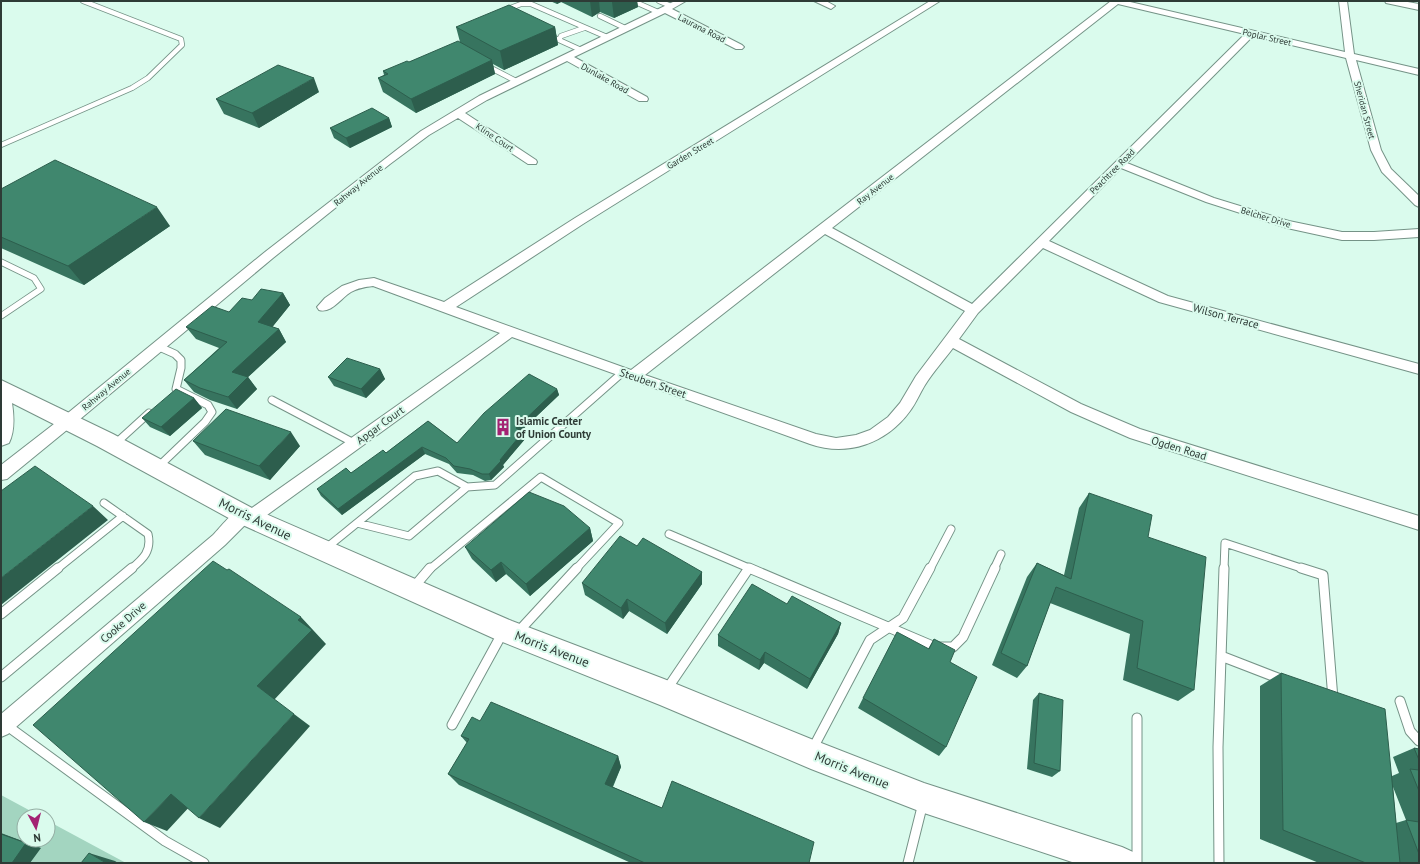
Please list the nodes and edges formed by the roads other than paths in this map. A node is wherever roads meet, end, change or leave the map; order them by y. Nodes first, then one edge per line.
1 (83, 1) edge
2 (633, 1) edge
3 (818, 1) edge
4 (936, 1) edge
5 (1116, 1) edge
6 (1343, 1) edge
7 (1389, 1) edge
8 (667, 6) edge
9 (831, 6) dead end
10 (1419, 7) edge
11 (506, 16) edge
12 (600, 16) dead end
13 (585, 28) junction
14 (625, 28) junction
15 (1251, 33) junction
16 (546, 34) edge
17 (607, 37) junction
18 (559, 40) junction
19 (739, 47) dead end
20 (581, 50) junction
21 (1350, 56) junction
22 (567, 57) junction
23 (485, 64) edge
24 (1419, 72) edge
25 (516, 81) junction
26 (643, 99) dead end
27 (458, 113) junction
28 (1, 145) edge
29 (532, 162) dead end
30 (1120, 164) junction
31 (1419, 204) edge
32 (824, 228) junction
33 (1419, 233) edge
34 (1041, 242) junction
35 (1, 262) edge
36 (324, 307) dead end
37 (446, 308) junction
38 (973, 310) junction
39 (1, 316) edge
40 (510, 332) junction
41 (951, 341) junction
42 (157, 346) junction
43 (1419, 369) edge
44 (628, 374) junction
45 (1, 388) edge
46 (272, 400) dead end
47 (1, 403) edge
48 (153, 409) edge
49 (68, 422) junction
50 (1, 437) edge
51 (354, 443) junction
52 (114, 445) junction
53 (157, 468) junction
54 (1, 474) edge
55 (467, 487) junction
56 (104, 503) dead end
57 (123, 516) junction
58 (247, 517) junction
59 (357, 523) junction
60 (1419, 523) edge
61 (951, 529) dead end
62 (669, 534) dead end
63 (323, 550) junction
64 (1001, 554) dead end
65 (749, 568) junction
66 (411, 589) junction
67 (1, 614) edge
68 (888, 627) junction
69 (510, 633) junction
70 (1221, 656) junction
71 (1, 678) edge
72 (1291, 683) edge
73 (664, 693) junction
74 (1326, 697) edge
75 (1400, 701) dead end
76 (1137, 718) dead end
77 (3, 725) edge
78 (452, 725) dead end
79 (1419, 741) edge
80 (810, 754) junction
81 (924, 798) junction
82 (1105, 860) edge
83 (204, 863) edge
84 (908, 863) edge
85 (1137, 863) edge
86 (1219, 863) edge

1 - 28 lane
2 - 8 lane
3 - 9 street
4 - 37 street, Garden Street
5 - 15 street, Poplar Street
5 - 32 street, Ray Avenue
6 - 21 street, Sheridan Street
7 - 10 street
8 - 14 street, Rahway Avenue
8 - 19 street, Laurana Road
11 - 13 lane
12 - 14 lane
13 - 17 lane
13 - 18 lane
14 - 17 street, Rahway Avenue
15 - 21 street, Poplar Street
15 - 30 street, Peachtree Road
16 - 18 lane
17 - 20 street, Rahway Avenue
18 - 20 lane
20 - 22 street, Rahway Avenue
21 - 24 street, Poplar Street
21 - 31 street, Sheridan Street
22 - 25 street, Rahway Avenue
22 - 26 street, Dunlake Road
23 - 25 lane
25 - 27 street, Rahway Avenue
27 - 29 street, Kline Court
27 - 42 street, Rahway Avenue
30 - 33 street, Belcher Drive
30 - 34 street, Peachtree Road
32 - 38 street
32 - 44 street, Ray Avenue
34 - 38 street, Peachtree Road
34 - 43 street, Wilson Terrace
35 - 39 lane
36 - 37 street, Steuben Street
37 - 40 street, Steuben Street
38 - 41 street, Peachtree Road
40 - 44 street, Steuben Street
40 - 51 street, Apgar Court
41 - 44 street, Steuben Street
41 - 60 street, Ogden Road
42 - 49 street, Rahway Avenue
42 - 53 lane
44 - 55 lane
45 - 49 main road, Morris Avenue
46 - 51 lane
47 - 50 main road
48 - 52 lane
49 - 52 main road, Morris Avenue
49 - 54 street, Rahway Avenue
51 - 58 street, Apgar Court
52 - 53 main road, Morris Avenue
53 - 58 main road, Morris Avenue
55 - 59 lane
55 - 59 lane
56 - 57 lane
57 - 67 lane
57 - 71 lane
58 - 63 main road, Morris Avenue
58 - 77 street, Cooke Drive
59 - 63 lane
61 - 68 lane
62 - 65 lane
63 - 66 main road, Morris Avenue
64 - 68 lane
65 - 68 lane
65 - 73 lane
66 - 69 main road, Morris Avenue
66 - 69 lane
68 - 80 lane
69 - 73 main road, Morris Avenue
69 - 78 lane
70 - 72 lane
70 - 74 lane
70 - 86 lane
73 - 80 main road, Morris Avenue
75 - 79 lane
76 - 85 lane
77 - 83 lane
80 - 81 main road, Morris Avenue
81 - 82 main road, Morris Avenue
81 - 84 lane

